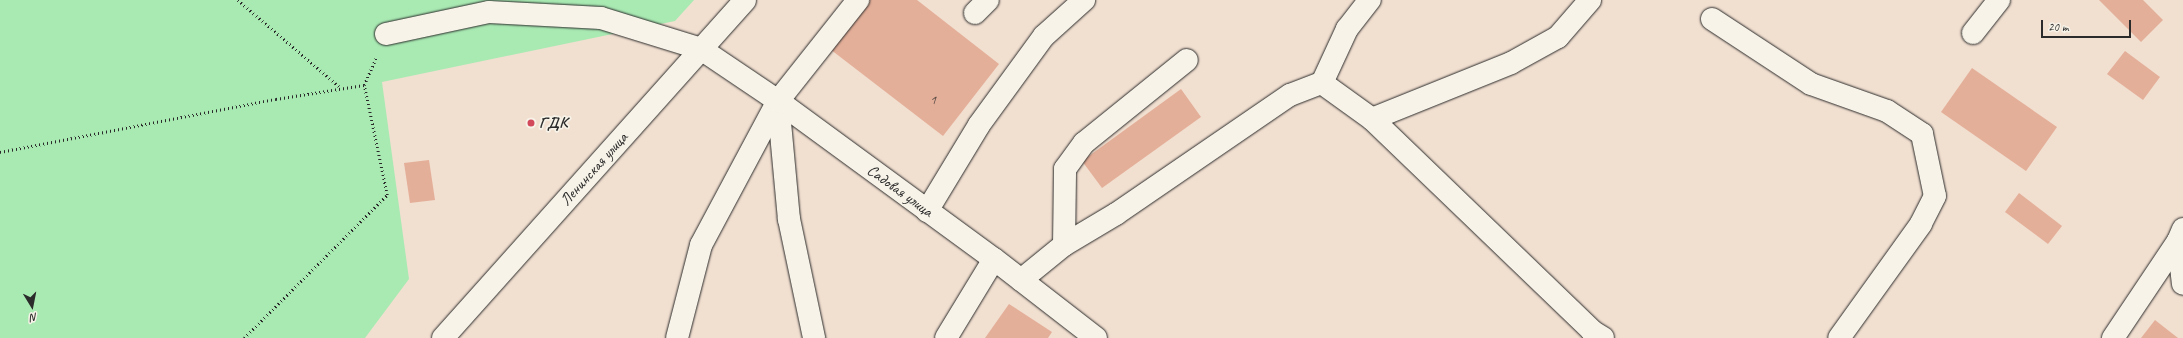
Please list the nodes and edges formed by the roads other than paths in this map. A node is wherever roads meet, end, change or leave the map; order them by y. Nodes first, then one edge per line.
1 (745, 0) edge
2 (858, 0) edge
3 (1084, 0) edge
4 (1370, 0) edge
5 (1590, 0) edge
6 (1999, 0) edge
7 (1712, 19) dead end
8 (1973, 33) dead end
9 (386, 34) road end
10 (701, 49) junction
11 (1187, 60) dead end
12 (1322, 83) junction
13 (778, 101) junction
14 (1372, 120) junction
15 (927, 211) junction
16 (2181, 237) edge
17 (1064, 245) junction
18 (994, 259) junction
19 (1020, 280) junction
20 (2183, 284) edge
21 (443, 338) edge
22 (677, 338) edge
23 (814, 338) edge
24 (946, 338) edge
25 (1096, 338) edge
26 (1603, 338) edge
27 (1839, 338) edge
28 (2113, 338) edge

1 - 10 street, Ленинская улица
2 - 13 street
3 - 15 street
4 - 12 street
5 - 14 street
6 - 8 street
7 - 27 street
9 - 10 street, Садовая улица
10 - 13 street, Садовая улица
10 - 21 street, Ленинская улица
11 - 17 street
12 - 14 street
12 - 17 street
13 - 15 street, Садовая улица
13 - 22 street
13 - 23 street
14 - 26 street
15 - 18 street, Садовая улица
16 - 20 street
16 - 28 street
17 - 19 street
18 - 19 street, Садовая улица
18 - 24 street
19 - 25 street, Садовая улица

